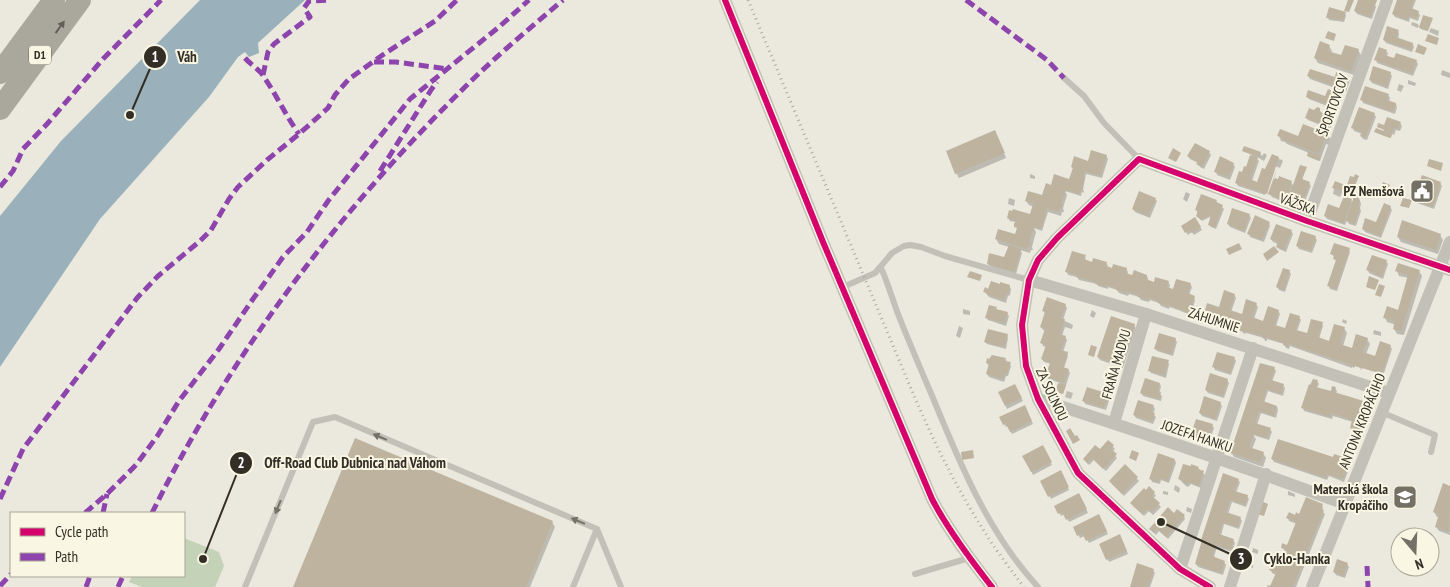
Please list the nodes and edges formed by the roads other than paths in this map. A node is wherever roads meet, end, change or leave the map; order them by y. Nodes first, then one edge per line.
1 (54, 0) edge
2 (80, 0) edge
3 (725, 0) edge
4 (1387, 0) edge
5 (0, 73) edge
6 (1064, 78) dead end
7 (0, 109) edge
8 (1139, 159) junction
9 (1307, 221) junction
10 (1450, 242) edge
11 (880, 268) junction
12 (1445, 269) edge
13 (1029, 280) junction
14 (843, 287) junction
15 (1146, 314) junction
16 (1253, 348) junction
17 (1389, 393) junction
18 (1038, 398) junction
19 (1381, 412) junction
20 (1114, 423) junction
21 (1431, 452) dead end
22 (1216, 459) junction
23 (1266, 474) junction
24 (1345, 504) junction
25 (597, 529) junction
26 (969, 558) junction
27 (1180, 569) junction
28 (915, 574) dead end
29 (245, 587) edge
30 (573, 587) edge
31 (621, 587) edge
32 (992, 587) edge
33 (1038, 587) edge
34 (1210, 587) edge
35 (1230, 587) edge
36 (1312, 587) edge

1 - 5 highway, D1
7 -> 2 highway, D1
3 - 14 street
4 - 9 street, ŠPORTOVCOV
6 - 8 lane
8 - 9 street, VÁŽSKA
8 - 13 street, ZA SOĽNOU
9 - 12 street, VÁŽSKA
10 - 12 street, ANTONA KROPÁČIHO
11 - 13 lane
11 - 14 lane
11 - 33 lane
12 - 17 street, ANTONA KROPÁČIHO
13 - 15 street, ZÁHUMNIE
13 - 18 street, ZA SOĽNOU
14 - 26 street
15 - 16 street, ZÁHUMNIE
15 - 20 street, FRAŇA MADVU
16 - 17 street, ZÁHUMNIE
16 - 22 street
17 - 19 street, ANTONA KROPÁČIHO
18 - 20 street, JOZEFA HANKU
18 - 27 street, ZA SOĽNOU
19 - 21 lane
19 - 24 street, ANTONA KROPÁČIHO
20 - 22 street, JOZEFA HANKU
22 - 23 street, JOZEFA HANKU
22 - 27 street
23 - 24 street, JOZEFA HANKU
23 - 35 street
24 - 36 street, ANTONA KROPÁČIHO
25 -> 29 lane
25 - 30 lane
25 - 31 lane
26 - 28 lane
26 - 32 street
27 - 34 street, ZA SOĽNOU

